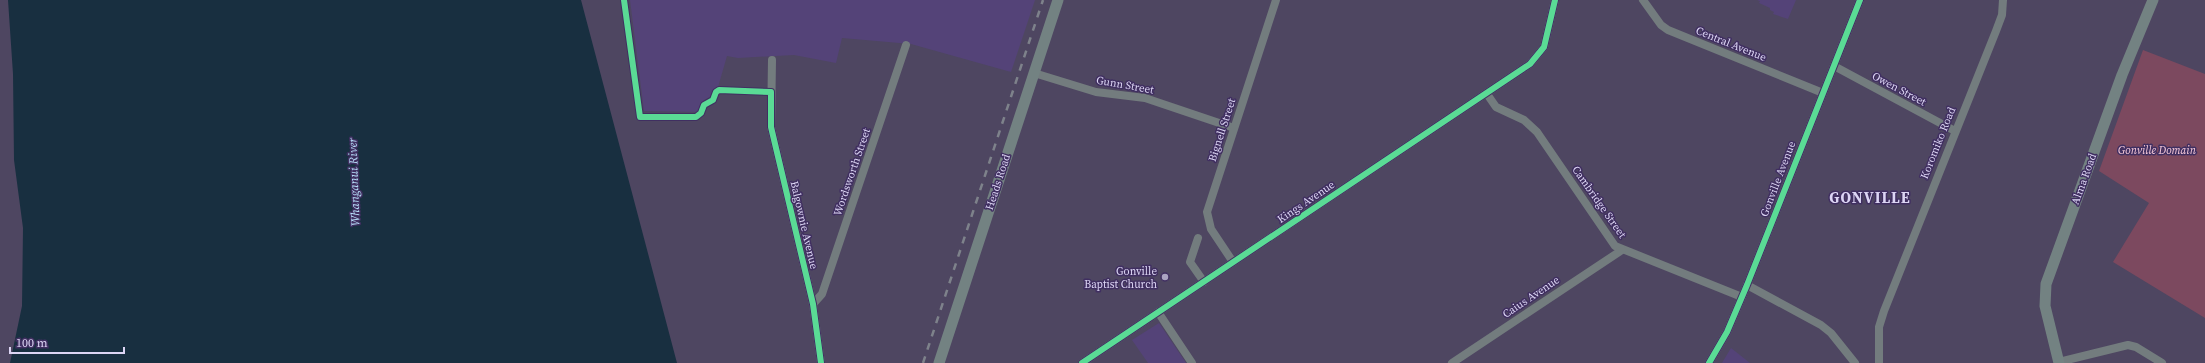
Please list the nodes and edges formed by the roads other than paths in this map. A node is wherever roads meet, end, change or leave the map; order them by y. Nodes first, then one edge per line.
1 (1058, 0) edge
2 (1276, 0) edge
3 (1555, 0) edge
4 (1643, 0) edge
5 (1860, 0) edge
6 (2003, 0) edge
7 (2153, 0) edge
8 (906, 45) dead end
9 (772, 60) dead end
10 (1834, 66) junction
11 (1034, 73) junction
12 (1823, 92) junction
13 (1487, 94) junction
14 (1234, 128) junction
15 (1955, 131) junction
16 (1198, 238) dead end
17 (1622, 250) junction
18 (1233, 262) junction
19 (1204, 282) junction
20 (1747, 285) junction
21 (1742, 297) junction
22 (813, 304) junction
23 (1158, 312) junction
24 (820, 363) edge
25 (939, 363) edge
26 (1082, 363) edge
27 (1192, 363) edge
28 (1452, 363) edge
29 (1709, 363) edge
30 (1854, 363) edge
31 (1879, 363) edge
32 (2059, 363) edge
33 (2162, 363) edge

1 - 11 street, Heads Road
2 - 14 street, Bignell Street
3 - 13 street, Kings Avenue
4 - 12 street, Central Avenue
5 - 10 street, Gonville Avenue
6 - 15 street, Koromiko Road
7 - 32 street, Alma Road
8 - 22 street, Wordsworth Street
9 - 22 street, Balgownie Avenue
10 - 12 street, Gonville Avenue
10 - 15 street, Owen Street
11 - 14 street, Gunn Street
11 - 25 street, Heads Road
12 - 20 street, Gonville Avenue
13 - 17 street, Cambridge Street
13 - 18 street, Kings Avenue
14 - 18 street, Bignell Street
15 - 31 street, Koromiko Road
16 - 19 street
17 - 21 street, Cambridge Street
17 - 28 street, Caius Avenue
18 - 19 street, Kings Avenue
19 - 23 street, Kings Avenue
20 - 21 street, Gonville Avenue
20 - 30 street
21 - 29 street, Gonville Avenue
22 - 24 street, Balgownie Avenue
23 - 26 street, Kings Avenue
23 - 27 street
32 - 33 street

